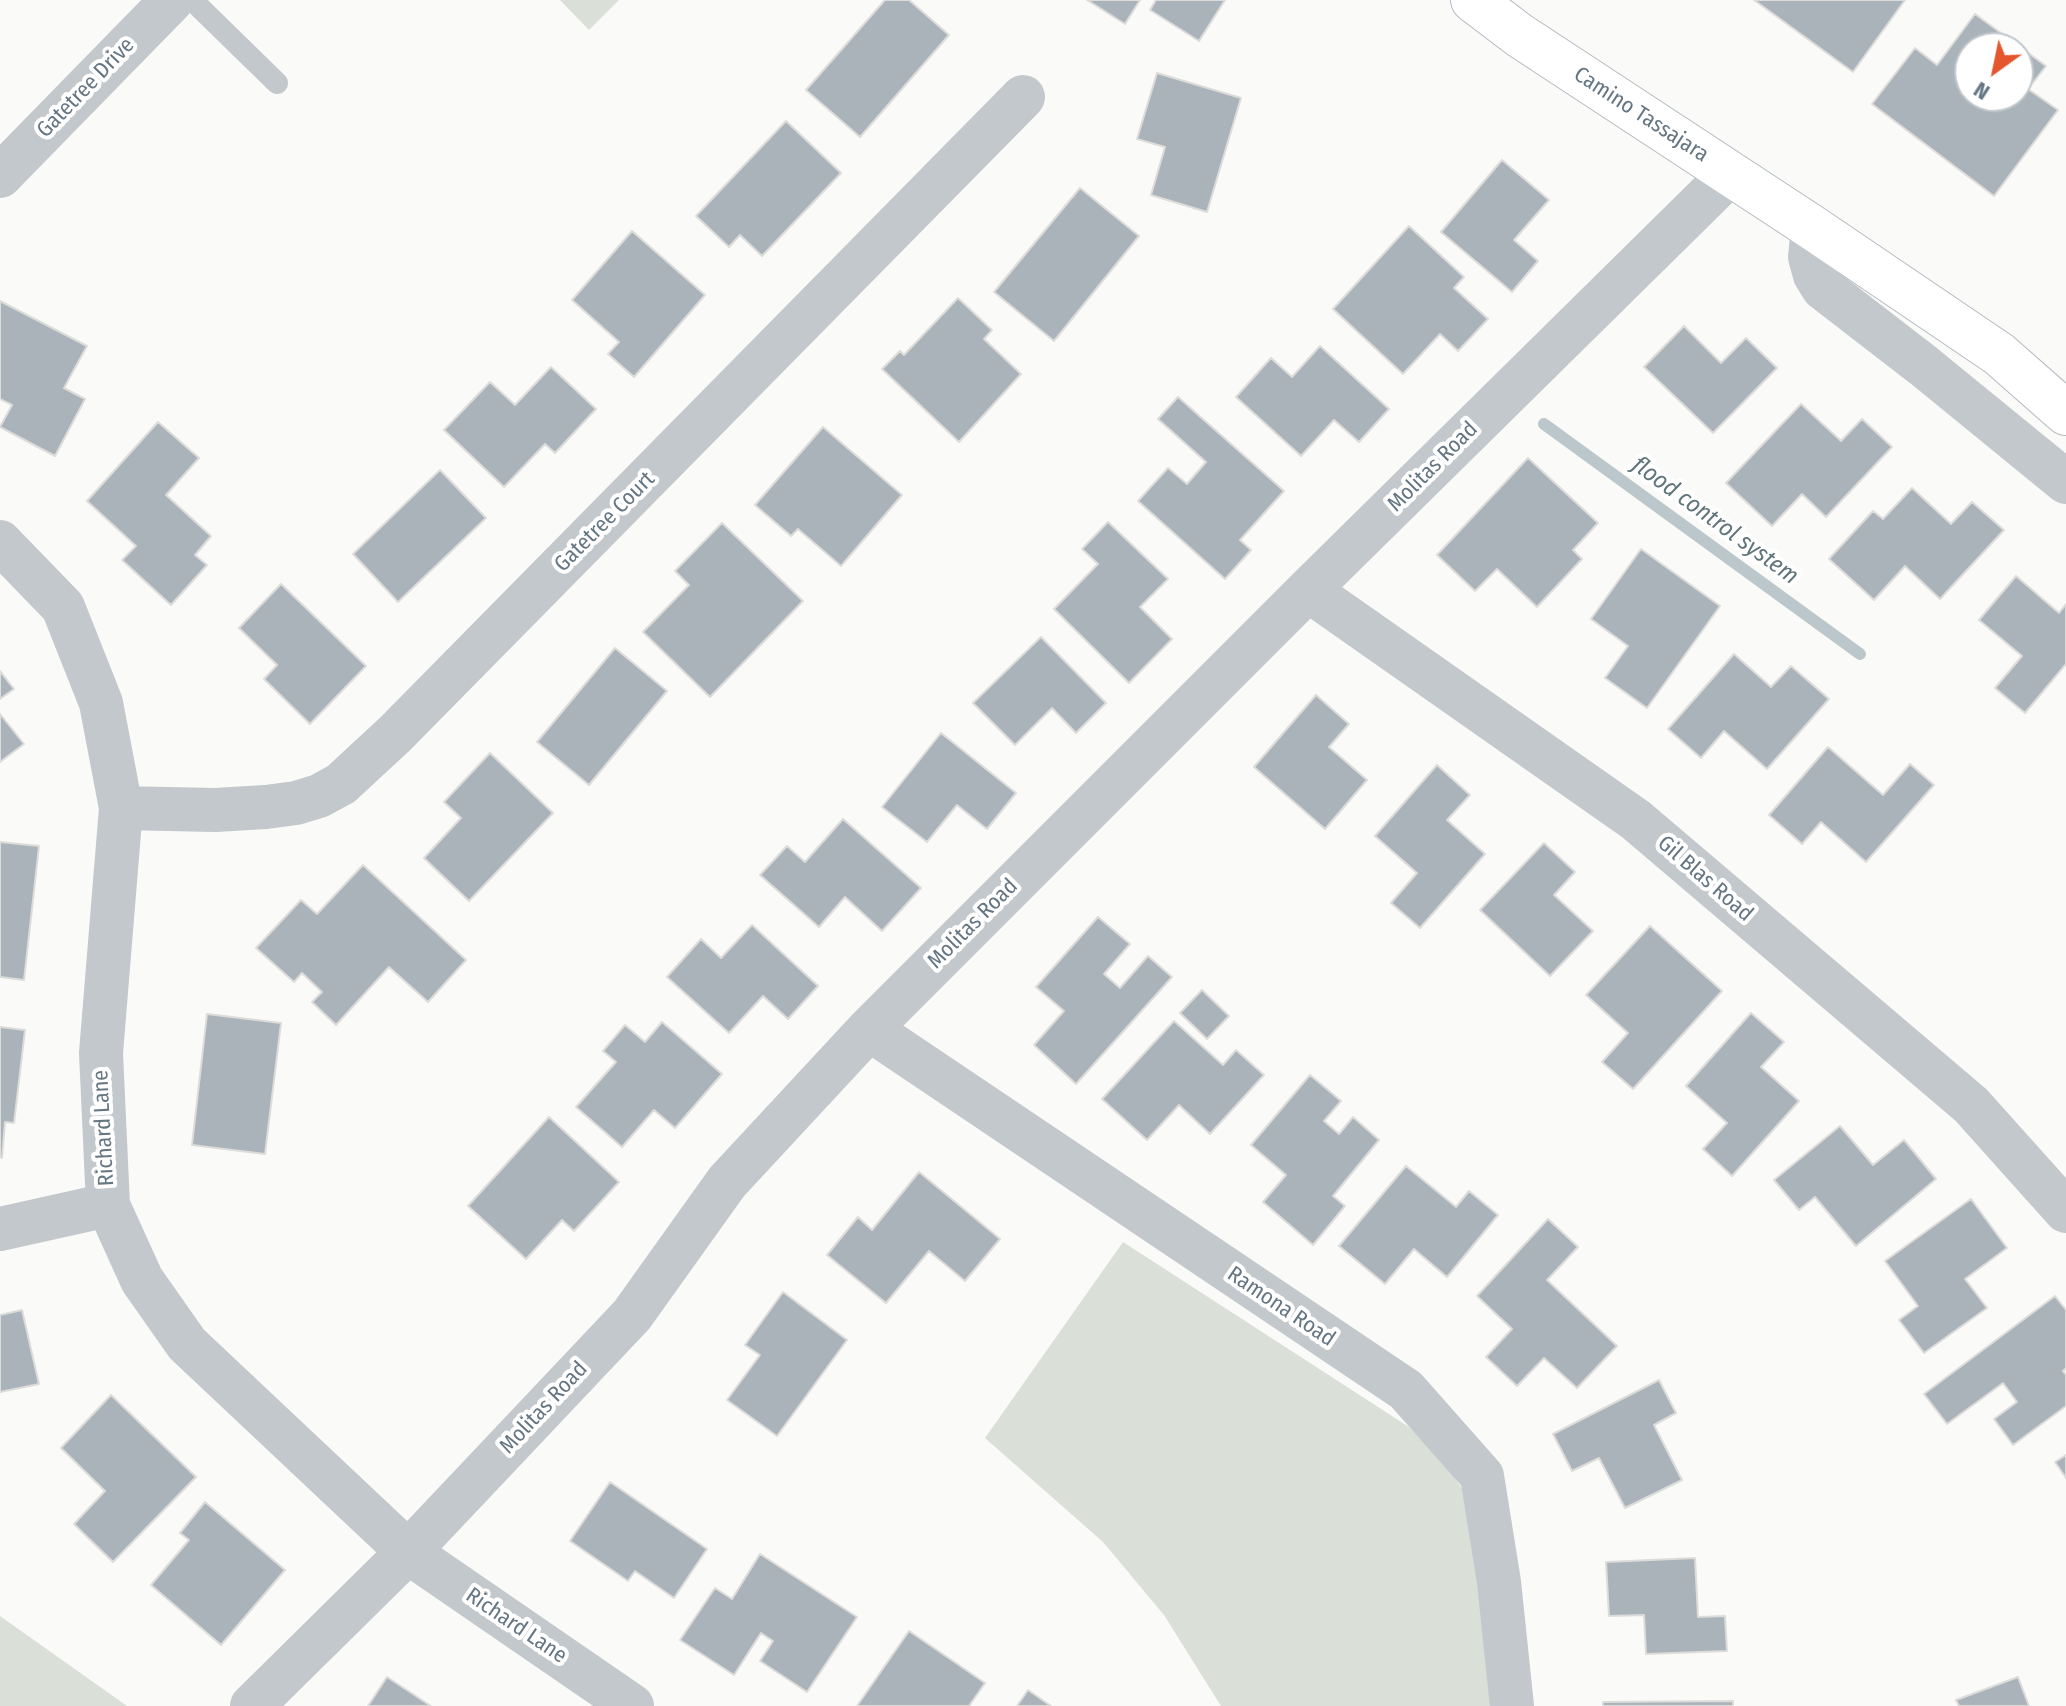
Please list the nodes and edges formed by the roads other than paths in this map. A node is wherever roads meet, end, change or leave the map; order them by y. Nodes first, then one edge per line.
1 (172, 0) edge
2 (192, 0) edge
3 (1473, 0) edge
4 (277, 83) dead end
5 (1023, 97) dead end
6 (1730, 174) junction
7 (0, 176) edge
8 (1813, 228) junction
9 (2066, 413) edge
10 (2066, 482) edge
11 (0, 542) edge
12 (1308, 590) junction
13 (121, 808) junction
14 (869, 1029) junction
15 (108, 1205) junction
16 (2066, 1211) edge
17 (0, 1229) edge
18 (408, 1552) junction
19 (252, 1706) edge
20 (632, 1706) edge
21 (1512, 1706) edge

1 - 7 street, Gatetree Drive
2 - 4 lane
3 - 6 street, Camino Tassajara
5 - 13 street, Gatetree Court
6 - 8 street, Camino Tassajara
6 - 12 street, Molitas Road
8 - 9 street, Camino Tassajara
8 - 10 street
11 - 13 street, Richard Lane
12 - 14 street, Molitas Road
12 - 16 street, Gil Blas Road
13 - 15 street, Richard Lane
14 - 18 street, Molitas Road
14 - 21 street, Ramona Road
15 - 17 street
15 - 18 street, Richard Lane
18 - 19 street, Molitas Road
18 - 20 street, Richard Lane

